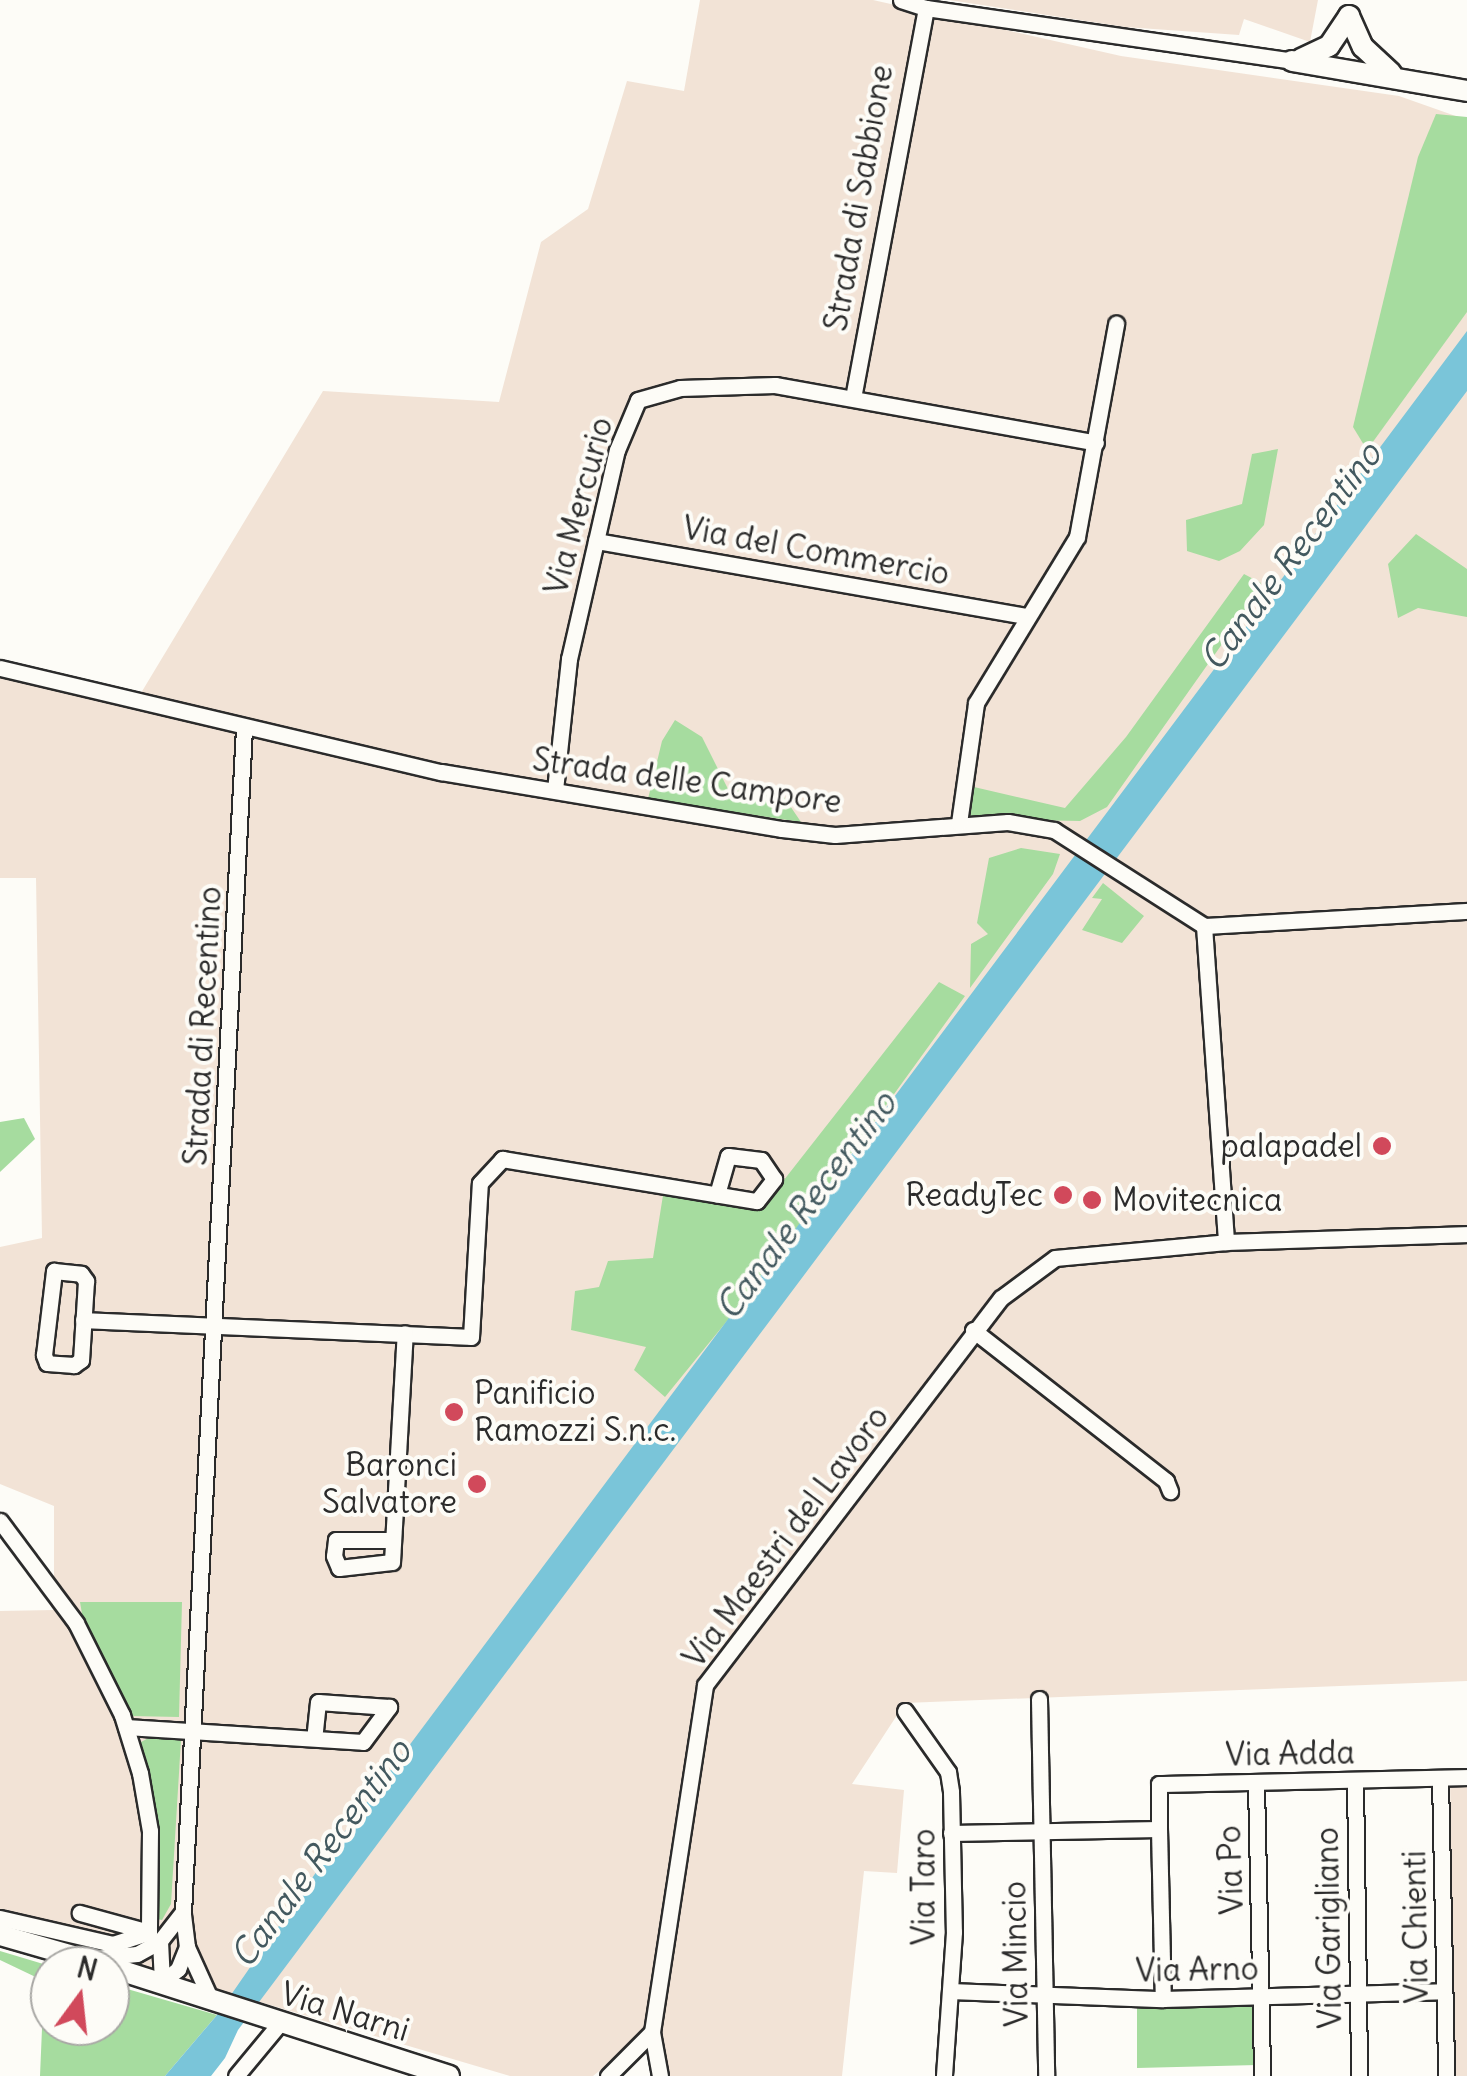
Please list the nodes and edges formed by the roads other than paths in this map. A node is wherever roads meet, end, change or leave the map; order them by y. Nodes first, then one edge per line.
1 (901, 0) edge
2 (926, 8) junction
3 (1350, 8) edge
4 (1292, 61) junction
5 (1343, 68) junction
6 (1405, 80) junction
7 (1467, 91) edge
8 (1116, 324) dead end
9 (853, 398) junction
10 (1096, 443) junction
11 (596, 541) junction
12 (1026, 616) junction
13 (0, 668) edge
14 (244, 728) junction
15 (555, 790) junction
16 (959, 823) junction
17 (1467, 911) edge
18 (1204, 926) junction
19 (717, 1194) dead end
20 (1467, 1234) edge
21 (1226, 1242) junction
22 (83, 1320) junction
23 (215, 1326) junction
24 (973, 1330) junction
25 (405, 1333) junction
26 (1170, 1491) dead end
27 (0, 1521) edge
28 (393, 1540) dead end
29 (1039, 1699) dead end
30 (905, 1711) dead end
31 (126, 1728) junction
32 (193, 1728) junction
33 (314, 1738) junction
34 (1467, 1777) edge
35 (1440, 1778) junction
36 (1354, 1780) junction
37 (1256, 1783) junction
38 (1159, 1829) junction
39 (1042, 1830) junction
40 (951, 1834) junction
41 (184, 1912) junction
42 (80, 1913) dead end
43 (0, 1918) edge
44 (0, 1934) edge
45 (155, 1936) junction
46 (41, 1946) edge
47 (187, 1947) junction
48 (130, 1955) edge
49 (130, 1972) edge
50 (162, 1982) junction
51 (950, 1991) junction
52 (1444, 1991) junction
53 (1358, 1994) junction
54 (1262, 1996) junction
55 (1044, 1998) junction
56 (1163, 1999) junction
57 (211, 2000) junction
58 (271, 2020) junction
59 (652, 2032) junction
60 (615, 2074) edge
61 (236, 2076) edge
62 (448, 2076) edge
63 (660, 2076) edge
64 (944, 2076) edge
65 (1046, 2076) edge
66 (1262, 2076) edge
67 (1359, 2076) edge
68 (1446, 2076) edge

1 - 2 street
2 - 4 street
2 - 9 street, Strada di Sabbione
3 - 4 main road
3 - 5 main road
3 - 6 main road
4 - 5 main road
5 - 6 main road
6 - 7 main road
8 - 10 street
9 - 10 street, Via Mercurio
9 - 11 street, Via Mercurio
10 - 12 street
11 - 12 street, Via del Commercio
11 - 15 street, Via Mercurio
12 - 16 street
13 - 14 street, Strada delle Campore
14 - 15 street, Strada delle Campore
14 - 23 street, Strada di Recentino
15 - 16 street, Strada delle Campore
16 - 18 street, Strada delle Campore
17 - 18 street
18 - 21 street
19 - 25 street
20 - 21 street, Via Maestri del Lavoro
21 - 24 street, Via Maestri del Lavoro
22 - 22 street
22 - 23 street
23 - 25 street
23 - 32 street, Strada di Recentino
24 - 26 street
24 - 59 street, Via Maestri del Lavoro
25 - 28 street
27 - 31 street
29 - 39 street, Via Mincio
30 - 40 street, Via Taro
31 - 32 street
31 - 45 street
32 - 33 street
32 - 41 street, Strada di Recentino
33 - 33 street
34 - 35 street, Via Adda
35 - 36 street, Via Adda
35 - 52 street, Via Chienti
36 - 37 street, Via Adda
36 - 53 street, Via Garigliano
37 - 38 street, Via Adda
37 - 54 street, Via Po
38 - 39 street
38 - 56 street
39 - 40 street
39 - 55 street, Via Mincio
40 - 51 street, Via Taro
41 - 45 street
41 - 47 street, Strada di Recentino
42 - 45 street
43 - 45 street
44 - 46 main road, Via Narni
45 - 48 street
45 - 50 street
47 - 50 street
47 - 57 street, Strada di Recentino
49 - 50 main road, Via Narni
50 - 57 main road, Via Narni
51 - 55 street, Via Arno
51 - 64 street, Via Taro
52 - 53 street, Via Arno
52 - 68 street, Via Chienti
53 - 54 street, Via Arno
53 - 67 street, Via Garigliano
54 - 56 street, Via Arno
54 - 66 street, Via Po
55 - 56 street, Via Arno
55 - 65 street, Via Mincio
57 - 58 main road, Via Narni
58 - 61 street
58 - 62 main road, Via Narni
59 - 60 street
59 - 63 street, Via Maestri del Lavoro

